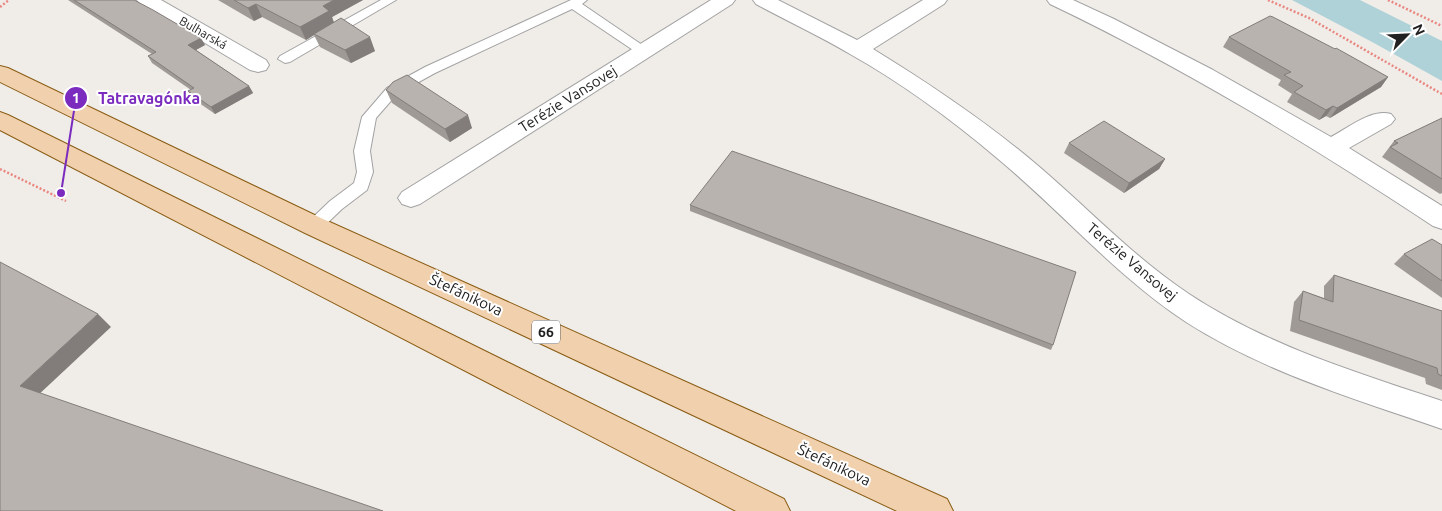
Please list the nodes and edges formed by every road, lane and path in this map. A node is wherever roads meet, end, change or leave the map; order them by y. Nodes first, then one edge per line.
1 (9, 0) edge
2 (147, 0) edge
3 (390, 0) edge
4 (725, 0) edge
5 (763, 0) edge
6 (937, 0) edge
7 (1057, 0) edge
8 (1268, 0) edge
9 (1388, 0) edge
10 (577, 2) edge
11 (0, 7) edge
12 (1442, 26) edge
13 (858, 49) junction
14 (644, 51) junction
15 (284, 59) dead end
16 (258, 65) dead end
17 (0, 74) edge
18 (1442, 94) edge
19 (1383, 119) dead end
20 (0, 120) edge
21 (1331, 147) junction
22 (0, 169) edge
23 (411, 198) dead end
24 (66, 201) dead end
25 (1442, 218) edge
26 (314, 226) junction
27 (1442, 415) edge
28 (772, 511) edge
29 (935, 511) edge

1 - 11 path
2 - 16 street, Bulharská
3 - 15 lane
4 - 14 street, Terézie Vansovej
5 - 13 street, Terézie Vansovej
6 - 13 street
7 - 21 street
8 - 18 path
9 - 12 path
10 - 14 lane
10 - 26 lane
13 - 27 street, Terézie Vansovej
14 - 23 street, Terézie Vansovej
17 - 26 main road, Štefánikova / 66
19 - 21 street
20 - 28 main road
21 - 25 street
22 - 24 path
26 - 29 main road, Štefánikova / 66

